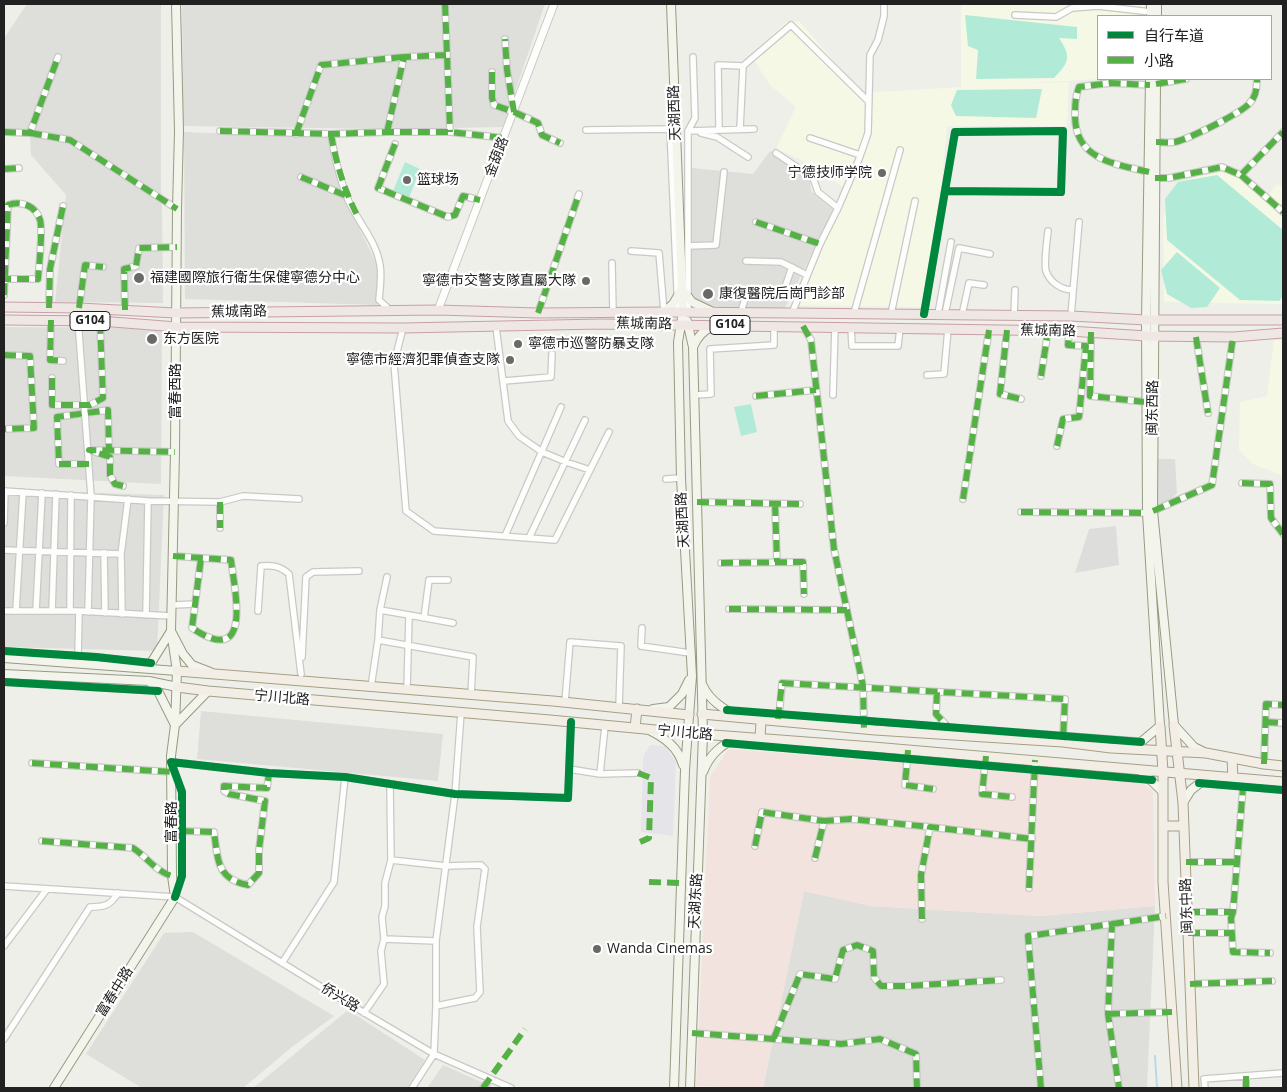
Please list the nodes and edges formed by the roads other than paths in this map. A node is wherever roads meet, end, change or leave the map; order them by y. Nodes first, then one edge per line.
1 (176, 4) edge
2 (445, 4) edge
3 (554, 4) edge
4 (671, 4) edge
5 (884, 4) edge
6 (1158, 4) edge
7 (1153, 12) edge
8 (1015, 15) dead end
9 (506, 39) dead end
10 (446, 55) junction
11 (58, 57) dead end
12 (404, 57) junction
13 (693, 57) dead end
14 (743, 66) junction
15 (492, 72) dead end
16 (1175, 80) edge
17 (1257, 80) edge
18 (1153, 82) edge
19 (868, 101) junction
20 (514, 112) junction
21 (740, 129) junction
22 (754, 129) dead end
23 (586, 130) dead end
24 (719, 130) junction
25 (220, 131) dead end
26 (691, 131) junction
27 (4, 132) edge
28 (387, 132) junction
29 (450, 132) junction
30 (1283, 132) edge
31 (30, 134) junction
32 (296, 134) junction
33 (331, 134) junction
34 (504, 138) junction
35 (810, 138) dead end
36 (1156, 142) junction
37 (560, 143) dead end
38 (396, 144) dead end
39 (900, 150) dead end
40 (776, 153) dead end
41 (860, 155) junction
42 (748, 157) dead end
43 (19, 168) dead end
44 (4, 169) edge
45 (724, 172) dead end
46 (1149, 172) junction
47 (1241, 175) junction
48 (301, 177) dead end
49 (1155, 178) junction
50 (945, 191) junction
51 (579, 194) dead end
52 (347, 196) junction
53 (480, 200) junction
54 (915, 201) dead end
55 (63, 206) dead end
56 (177, 208) junction
57 (838, 208) junction
58 (1283, 212) edge
59 (756, 222) dead end
60 (1079, 222) dead end
61 (1048, 231) dead end
62 (951, 242) dead end
63 (820, 244) junction
64 (177, 246) junction
65 (688, 246) junction
66 (631, 251) dead end
67 (990, 254) dead end
68 (746, 261) dead end
69 (612, 263) dead end
70 (103, 267) dead end
71 (792, 267) junction
72 (806, 275) junction
73 (5, 279) edge
74 (984, 285) dead end
75 (682, 289) junction
76 (1015, 290) dead end
77 (1073, 290) junction
78 (4, 295) edge
79 (677, 297) junction
80 (688, 298) junction
81 (4, 307) edge
82 (49, 308) junction
83 (79, 308) junction
84 (125, 310) junction
85 (390, 310) junction
86 (438, 310) junction
87 (613, 312) junction
88 (664, 312) junction
89 (683, 312) junction
90 (713, 312) junction
91 (741, 312) junction
92 (176, 313) junction
93 (538, 313) junction
94 (792, 313) junction
95 (854, 313) junction
96 (892, 314) junction
97 (924, 314) junction
98 (941, 314) junction
99 (962, 315) junction
100 (1014, 315) junction
101 (1071, 316) junction
102 (4, 320) edge
103 (51, 320) junction
104 (78, 320) junction
105 (1151, 320) junction
106 (1283, 320) edge
107 (100, 321) junction
108 (655, 324) junction
109 (685, 325) junction
110 (715, 325) junction
111 (774, 326) junction
112 (803, 326) junction
113 (177, 327) junction
114 (496, 327) junction
115 (835, 327) junction
116 (851, 327) junction
117 (403, 328) junction
118 (900, 328) junction
119 (948, 329) junction
120 (989, 330) junction
121 (1007, 330) junction
122 (1048, 331) junction
123 (1069, 331) junction
124 (1091, 332) junction
125 (1283, 333) edge
126 (1150, 335) junction
127 (1196, 337) junction
128 (1233, 337) junction
129 (678, 342) junction
130 (693, 347) junction
131 (552, 354) dead end
132 (4, 355) edge
133 (63, 361) dead end
134 (927, 375) dead end
135 (1041, 376) dead end
136 (52, 378) dead end
137 (504, 381) junction
138 (816, 390) junction
139 (694, 395) junction
140 (834, 395) dead end
141 (756, 396) dead end
142 (1021, 399) dead end
143 (1146, 402) junction
144 (85, 404) junction
145 (561, 407) dead end
146 (85, 412) junction
147 (1208, 413) dead end
148 (585, 420) dead end
149 (4, 429) edge
150 (609, 432) dead end
151 (1057, 446) dead end
152 (89, 450) junction
153 (109, 451) junction
154 (175, 452) junction
155 (542, 452) junction
156 (566, 462) junction
157 (89, 464) junction
158 (590, 470) junction
159 (681, 478) junction
160 (666, 479) dead end
161 (1242, 483) dead end
162 (122, 486) dead end
163 (5, 491) edge
164 (23, 492) junction
165 (42, 494) junction
166 (56, 494) junction
167 (71, 495) junction
168 (92, 496) junction
169 (128, 499) junction
170 (299, 499) dead end
171 (963, 499) dead end
172 (148, 500) junction
173 (174, 501) junction
174 (220, 502) junction
175 (697, 502) junction
176 (775, 504) junction
177 (800, 504) dead end
178 (1021, 512) dead end
179 (1150, 512) junction
180 (4, 523) edge
181 (220, 528) dead end
182 (1283, 534) edge
183 (505, 536) junction
184 (529, 538) junction
185 (4, 550) edge
186 (20, 551) junction
187 (39, 551) junction
188 (54, 551) junction
189 (71, 552) junction
190 (90, 552) junction
191 (104, 553) junction
192 (121, 554) junction
193 (173, 556) junction
194 (201, 558) junction
195 (777, 562) junction
196 (721, 563) dead end
197 (359, 571) dead end
198 (387, 577) dead end
199 (448, 580) dead end
200 (804, 594) dead end
201 (195, 604) junction
202 (172, 605) junction
203 (380, 610) junction
204 (729, 610) dead end
205 (847, 610) junction
206 (4, 611) edge
207 (16, 611) junction
208 (36, 611) junction
209 (52, 611) junction
210 (70, 611) junction
211 (79, 611) junction
212 (258, 611) dead end
213 (88, 612) junction
214 (105, 613) junction
215 (122, 614) junction
216 (146, 615) junction
217 (409, 615) junction
218 (172, 616) junction
219 (424, 618) junction
220 (453, 623) dead end
221 (642, 628) dead end
222 (171, 631) junction
223 (378, 640) junction
224 (408, 645) junction
225 (4, 651) edge
226 (690, 653) junction
227 (78, 657) junction
228 (4, 658) edge
229 (151, 666) junction
230 (691, 666) junction
231 (701, 666) junction
232 (177, 671) junction
233 (4, 674) edge
234 (215, 674) junction
235 (692, 676) junction
236 (301, 678) junction
237 (4, 682) edge
238 (149, 682) junction
239 (702, 684) junction
240 (177, 687) junction
241 (371, 687) junction
242 (863, 688) junction
243 (408, 690) junction
244 (158, 691) junction
245 (208, 691) junction
246 (937, 692) junction
247 (471, 695) junction
248 (566, 702) junction
249 (1283, 705) edge
250 (619, 707) junction
251 (637, 708) junction
252 (648, 710) junction
253 (727, 710) junction
254 (461, 713) junction
255 (702, 714) junction
256 (690, 715) junction
257 (740, 718) junction
258 (778, 718) junction
259 (761, 720) junction
260 (571, 722) junction
261 (1266, 722) junction
262 (1283, 723) edge
263 (175, 725) junction
264 (864, 725) junction
265 (1174, 725) junction
266 (605, 726) junction
267 (947, 726) junction
268 (1160, 726) junction
269 (635, 728) junction
270 (647, 730) junction
271 (687, 734) junction
272 (703, 734) junction
273 (957, 735) junction
274 (738, 737) junction
275 (1063, 738) junction
276 (760, 739) junction
277 (1141, 742) junction
278 (726, 743) junction
279 (1113, 748) junction
280 (908, 750) junction
281 (1162, 751) junction
282 (1178, 752) junction
283 (1206, 753) junction
284 (1232, 759) junction
285 (907, 760) junction
286 (985, 761) junction
287 (171, 762) junction
288 (32, 763) dead end
289 (1264, 764) junction
290 (1035, 765) junction
291 (1283, 766) edge
292 (1110, 767) junction
293 (569, 769) junction
294 (685, 770) junction
295 (1140, 770) junction
296 (172, 772) junction
297 (1163, 772) junction
298 (638, 773) dead end
299 (1180, 773) junction
300 (269, 774) junction
301 (600, 774) junction
302 (1209, 776) junction
303 (345, 777) junction
304 (702, 778) junction
305 (1233, 779) junction
306 (1152, 780) junction
307 (685, 781) junction
308 (1283, 782) edge
309 (1199, 783) junction
310 (390, 785) junction
311 (1244, 787) junction
312 (933, 789) dead end
313 (1283, 790) edge
314 (1162, 791) junction
315 (455, 794) junction
316 (1012, 797) dead end
317 (1183, 803) junction
318 (824, 821) junction
319 (1163, 826) junction
320 (1184, 826) junction
321 (930, 827) junction
322 (182, 831) junction
323 (1032, 839) junction
324 (42, 841) dead end
325 (755, 846) dead end
326 (815, 858) dead end
327 (391, 860) junction
328 (1186, 862) junction
329 (1237, 862) junction
330 (446, 866) junction
331 (172, 876) junction
332 (4, 886) edge
333 (1029, 888) dead end
334 (47, 889) junction
335 (118, 893) junction
336 (175, 897) junction
337 (1188, 912) junction
338 (1233, 912) junction
339 (1166, 916) junction
340 (922, 919) dead end
341 (1112, 924) junction
342 (1188, 933) junction
343 (1232, 933) junction
344 (384, 939) junction
345 (436, 941) junction
346 (4, 946) edge
347 (1270, 953) dead end
348 (282, 962) junction
349 (1001, 980) dead end
350 (1272, 982) dead end
351 (1190, 984) junction
352 (436, 1006) junction
353 (1172, 1012) junction
354 (364, 1013) junction
355 (1108, 1014) junction
356 (692, 1033) junction
357 (774, 1038) junction
358 (4, 1039) edge
359 (434, 1054) junction
360 (1283, 1073) edge
361 (1246, 1076) junction
362 (490, 1079) junction
363 (54, 1088) edge
364 (412, 1088) edge
365 (483, 1088) edge
366 (511, 1088) edge
367 (674, 1088) edge
368 (690, 1088) edge
369 (917, 1088) edge
370 (1041, 1088) edge
371 (1119, 1088) edge
372 (1177, 1088) edge
373 (1194, 1088) edge
374 (1204, 1088) edge
375 (1246, 1088) edge

1 - 56 main road, 富春西路
2 - 10 street
3 - 20 street, 金葫路
4 - 75 main road, 天湖西路
5 - 19 street
6 - 7 main road
7 - 8 street
9 - 20 street
10 - 12 street
10 - 29 street
11 - 31 street
12 - 28 street
12 - 32 street
13 - 26 street
14 - 19 street
14 - 21 street
14 - 24 street
15 - 20 street
16 - 18 street
17 - 36 street
18 - 36 main road, 闽东西路
18 - 46 main road, 闽东西路
18 - 46 street
19 - 41 street
20 - 34 street, 金葫路
20 - 37 street
21 - 22 street
21 - 24 street
23 - 79 street
24 - 26 street
25 - 32 street
26 - 42 street
26 - 65 street
27 - 31 street
28 - 29 street
28 - 33 street
29 - 34 street
30 - 47 street
31 - 56 street
32 - 33 street
33 - 52 street
34 - 53 street, 金葫路
35 - 41 street
36 - 49 main road, 闽东西路
38 - 53 street
39 - 95 street
40 - 57 street
41 - 57 street
43 - 44 street
45 - 65 street
46 - 105 main road, 闽东西路
47 - 49 street
47 - 58 street
48 - 52 street
49 - 105 main road, 闽东西路
50 - 50 street
50 - 97 street
51 - 93 street
52 - 85 street
53 - 86 street, 金葫路
54 - 96 street
55 - 82 street
56 - 64 main road, 富春西路
57 - 63 street
59 - 63 street
60 - 77 street
61 - 77 street
62 - 98 street
63 - 72 street
64 - 84 street
64 - 92 main road, 富春西路
65 - 80 street
66 - 88 street
67 - 98 street
68 - 71 street
69 - 87 street
70 - 83 street
71 - 72 street
71 - 91 street
72 - 94 street
73 - 73 street
73 - 78 street
74 - 99 street
75 - 79 main road
75 - 80 main road
75 - 89 main road, 天湖西路
76 - 100 street
77 - 101 street
79 - 88 main road
79 - 89 street
80 - 89 street
80 - 90 main road
81 - 82 highway, 蕉城南路 / G104
82 - 83 highway, 蕉城南路 / G104
83 - 84 highway, 蕉城南路 / G104
84 - 92 highway, 蕉城南路 / G104
85 - 86 highway, 蕉城南路 / G104
85 - 92 highway, 蕉城南路 / G104
86 - 93 highway, 蕉城南路 / G104
87 - 88 highway, 蕉城南路 / G104
87 - 93 highway, 蕉城南路 / G104
88 - 89 highway, 蕉城南路 / G104
89 - 90 highway, 蕉城南路 / G104
89 - 109 main road
90 - 91 highway, 蕉城南路 / G104
91 - 94 highway, 蕉城南路 / G104
92 - 113 main road, 富春西路
94 - 95 highway, 蕉城南路 / G104
95 - 96 highway, 蕉城南路 / G104
96 - 97 highway, 蕉城南路 / G104
97 - 98 highway, 蕉城南路 / G104
98 - 99 highway, 蕉城南路 / G104
99 - 100 highway, 蕉城南路 / G104
100 - 101 highway, 蕉城南路 / G104
101 - 105 highway, 蕉城南路 / G104
102 - 103 highway, 蕉城南路 / G104
103 - 104 highway, 蕉城南路 / G104
103 - 133 street
104 - 107 highway, 蕉城南路 / G104
104 - 144 street
105 - 106 highway, 蕉城南路 / G104
105 - 126 main road, 闽东西路
107 - 113 highway, 蕉城南路 / G104
107 - 144 street
108 - 109 highway, 蕉城南路 / G104
108 - 114 highway, 蕉城南路 / G104
108 - 129 main road
109 - 110 highway, 蕉城南路 / G104
109 - 129 main road, 天湖西路
109 - 130 main road, 天湖西路
110 - 111 highway, 蕉城南路 / G104
110 - 130 main road
111 - 112 highway, 蕉城南路 / G104
111 - 139 street
112 - 115 highway, 蕉城南路 / G104
112 - 138 street
113 - 117 highway, 蕉城南路 / G104
113 - 154 main road, 富春西路
114 - 117 highway, 蕉城南路 / G104
114 - 137 street
115 - 116 highway, 蕉城南路 / G104
115 - 140 street
116 - 118 highway, 蕉城南路 / G104
116 - 118 street
117 - 183 street
118 - 119 highway, 蕉城南路 / G104
119 - 120 highway, 蕉城南路 / G104
119 - 134 street
120 - 121 highway, 蕉城南路 / G104
120 - 171 street
121 - 122 highway, 蕉城南路 / G104
121 - 142 street
122 - 123 highway, 蕉城南路 / G104
122 - 135 street
123 - 124 highway, 蕉城南路 / G104
123 - 151 street
124 - 126 highway, 蕉城南路 / G104
124 - 143 street
125 - 128 highway, 蕉城南路 / G104
126 - 127 highway, 蕉城南路 / G104
126 - 143 main road, 闽东西路
126 - 179 main road, 闽东西路
127 - 128 highway, 蕉城南路 / G104
127 - 147 street
128 - 179 street
129 - 159 main road, 天湖西路
130 - 139 main road, 天湖西路
131 - 137 street
132 - 149 street
136 - 144 street
137 - 155 street
138 - 141 street
138 - 205 street
139 - 175 main road, 天湖西路
143 - 179 main road, 闽东西路
144 - 146 street
145 - 155 street
146 - 152 street
146 - 153 street
146 - 157 street
148 - 156 street
150 - 158 street
152 - 153 street
152 - 157 street
152 - 162 street
153 - 154 street
154 - 173 main road, 富春西路
155 - 156 street
155 - 183 street
156 - 158 street
156 - 184 street
157 - 168 street
158 - 184 street
159 - 160 street
159 - 226 main road, 天湖西路
161 - 182 street
163 - 164 street
163 - 180 street
164 - 165 street
164 - 186 street
165 - 166 street
165 - 187 street
166 - 167 street
166 - 188 street
167 - 168 street
167 - 189 street
168 - 169 street
168 - 190 street
169 - 172 street
169 - 192 street
170 - 174 street
172 - 173 street
172 - 216 street
173 - 174 street
173 - 193 main road, 富春西路
174 - 181 street
175 - 176 street
175 - 231 main road, 天湖西路
176 - 177 street
176 - 195 street
178 - 179 street
179 - 265 main road, 闽东西路
179 - 268 main road, 闽东西路
183 - 184 street
185 - 186 street
186 - 187 street
186 - 207 street
187 - 188 street
187 - 208 street
188 - 189 street
188 - 209 street
189 - 190 street
189 - 210 street
190 - 191 street
190 - 213 street
191 - 192 street
191 - 214 street
192 - 215 street
193 - 194 street
193 - 202 main road, 富春西路
194 - 201 street
194 - 201 street
195 - 196 street
195 - 200 street
197 - 236 street
198 - 203 street
199 - 219 street
201 - 202 street
202 - 218 main road, 富春西路
203 - 217 street
203 - 223 street
204 - 205 street
205 - 242 street
206 - 207 street
207 - 208 street
208 - 209 street
209 - 210 street
210 - 211 street
211 - 213 street
211 - 227 street
212 - 236 street
213 - 214 street
214 - 215 street
215 - 216 street
216 - 218 street
217 - 219 street
217 - 224 street
218 - 222 main road, 富春西路
219 - 220 street
221 - 226 street
222 - 229 main road
222 - 232 main road, 富春西路
222 - 234 main road
223 - 224 street
223 - 241 street
224 - 243 street
224 - 247 street
225 - 227 street
226 - 230 main road, 天湖西路
227 - 229 street
228 - 229 main road
229 - 232 main road
230 - 231 main road
230 - 235 main road, 天湖西路
231 - 239 main road, 天湖西路
232 - 234 main road, 宁川北路
232 - 240 main road, 富春西路
233 - 238 main road
234 - 236 main road, 宁川北路
235 - 252 main road
235 - 256 main road, 天湖西路
236 - 241 main road, 宁川北路
237 - 244 street
238 - 240 main road
238 - 244 main road
239 - 253 main road
239 - 255 main road, 天湖西路
240 - 245 main road, 宁川北路
240 - 263 main road, 富春路
241 - 243 main road, 宁川北路
242 - 246 street
242 - 258 street
242 - 264 street
243 - 247 main road, 宁川北路
244 - 263 main road
245 - 254 main road, 宁川北路
245 - 263 main road
246 - 267 street
246 - 275 street
247 - 248 main road, 宁川北路
248 - 250 main road, 宁川北路
248 - 250 street
249 - 261 street
250 - 251 main road, 宁川北路
251 - 252 main road, 宁川北路
251 - 269 main road
252 - 256 main road, 宁川北路
253 - 257 main road
253 - 258 street
254 - 260 main road, 宁川北路
254 - 315 street
255 - 256 main road, 宁川北路
255 - 257 main road, 宁川北路
255 - 272 main road, 天湖东路
256 - 271 main road, 天湖东路
257 - 259 main road, 宁川北路
258 - 259 main road, 宁川北路
258 - 264 main road, 宁川北路
259 - 276 main road
260 - 266 main road, 宁川北路
260 - 293 street
261 - 262 street
261 - 289 street
263 - 287 main road, 富春路
264 - 267 street
264 - 273 main road, 宁川北路
265 - 282 main road, 闽东中路
265 - 283 main road
266 - 269 main road, 宁川北路
266 - 301 street
267 - 273 street
267 - 275 street
268 - 277 main road
268 - 281 main road, 闽东中路
269 - 270 main road, 宁川北路
270 - 271 main road, 宁川北路
270 - 294 main road
271 - 272 main road, 宁川北路
271 - 294 main road, 天湖东路
272 - 274 main road, 宁川北路
272 - 304 main road, 天湖东路
273 - 275 main road, 宁川北路
274 - 276 main road, 宁川北路
274 - 278 main road
275 - 277 street
275 - 279 main road, 宁川北路
276 - 280 main road, 宁川北路
277 - 279 main road
278 - 285 street
278 - 304 main road
279 - 281 main road, 宁川北路
279 - 292 main road
280 - 285 street
280 - 286 main road, 宁川北路
281 - 282 main road, 宁川北路
281 - 297 main road, 闽东中路
282 - 283 main road, 宁川北路
282 - 299 main road, 闽东中路
283 - 284 main road, 宁川北路
284 - 289 main road, 宁川北路
284 - 305 main road
285 - 286 street
285 - 312 street
286 - 290 main road, 宁川北路
286 - 316 street
287 - 296 main road, 富春路
287 - 300 street
287 - 322 street
288 - 296 street
289 - 291 main road, 宁川北路
290 - 292 main road, 宁川北路
290 - 306 street
290 - 323 street
292 - 295 main road, 宁川北路
293 - 301 street
293 - 315 street
294 - 307 main road, 天湖东路
295 - 297 main road, 宁川北路
295 - 306 main road
296 - 331 main road, 富春路
297 - 299 main road, 宁川北路
297 - 314 main road, 闽东中路
298 - 301 street
299 - 302 main road, 宁川北路
299 - 317 main road, 闽东中路
300 - 303 street
300 - 322 street
302 - 305 main road, 宁川北路
302 - 309 main road
303 - 310 street
303 - 348 street
304 - 307 main road
304 - 356 main road, 天湖东路
305 - 308 main road, 宁川北路
306 - 314 main road
307 - 367 main road, 天湖东路
309 - 311 street
309 - 317 main road
310 - 315 street
310 - 327 street
311 - 313 street
311 - 329 street
314 - 319 main road, 闽东中路
315 - 330 street
317 - 320 main road, 闽东中路
318 - 321 street
318 - 325 street
318 - 326 street
319 - 320 main road
319 - 339 main road, 闽东中路
320 - 328 main road, 闽东中路
321 - 323 street
321 - 340 street
322 - 336 street
323 - 333 street
324 - 331 street
327 - 330 street
327 - 344 street
328 - 329 street
328 - 337 main road, 闽东中路
329 - 338 street
330 - 345 street
330 - 352 street
331 - 336 main road, 富春路
332 - 334 street
334 - 335 street
334 - 346 street
335 - 336 street
335 - 358 street
336 - 348 street, 侨兴路
336 - 363 main road, 富春中路
337 - 338 street
337 - 342 main road, 闽东中路
338 - 343 street
339 - 341 street
339 - 353 main road, 闽东中路
341 - 355 street
341 - 370 street
342 - 343 street
342 - 351 main road, 闽东中路
343 - 347 street
344 - 345 street
344 - 354 street
345 - 352 street
348 - 354 street, 侨兴路
349 - 357 street
350 - 351 street
351 - 373 main road, 闽东中路
352 - 359 street
353 - 355 street
353 - 372 main road, 闽东中路
354 - 359 street, 侨兴路
355 - 371 street
356 - 357 street
356 - 368 main road, 天湖东路
357 - 369 street
359 - 362 street, 侨兴路
359 - 364 street
360 - 361 street
361 - 374 street
361 - 375 street
362 - 365 street
362 - 366 street, 侨兴路

